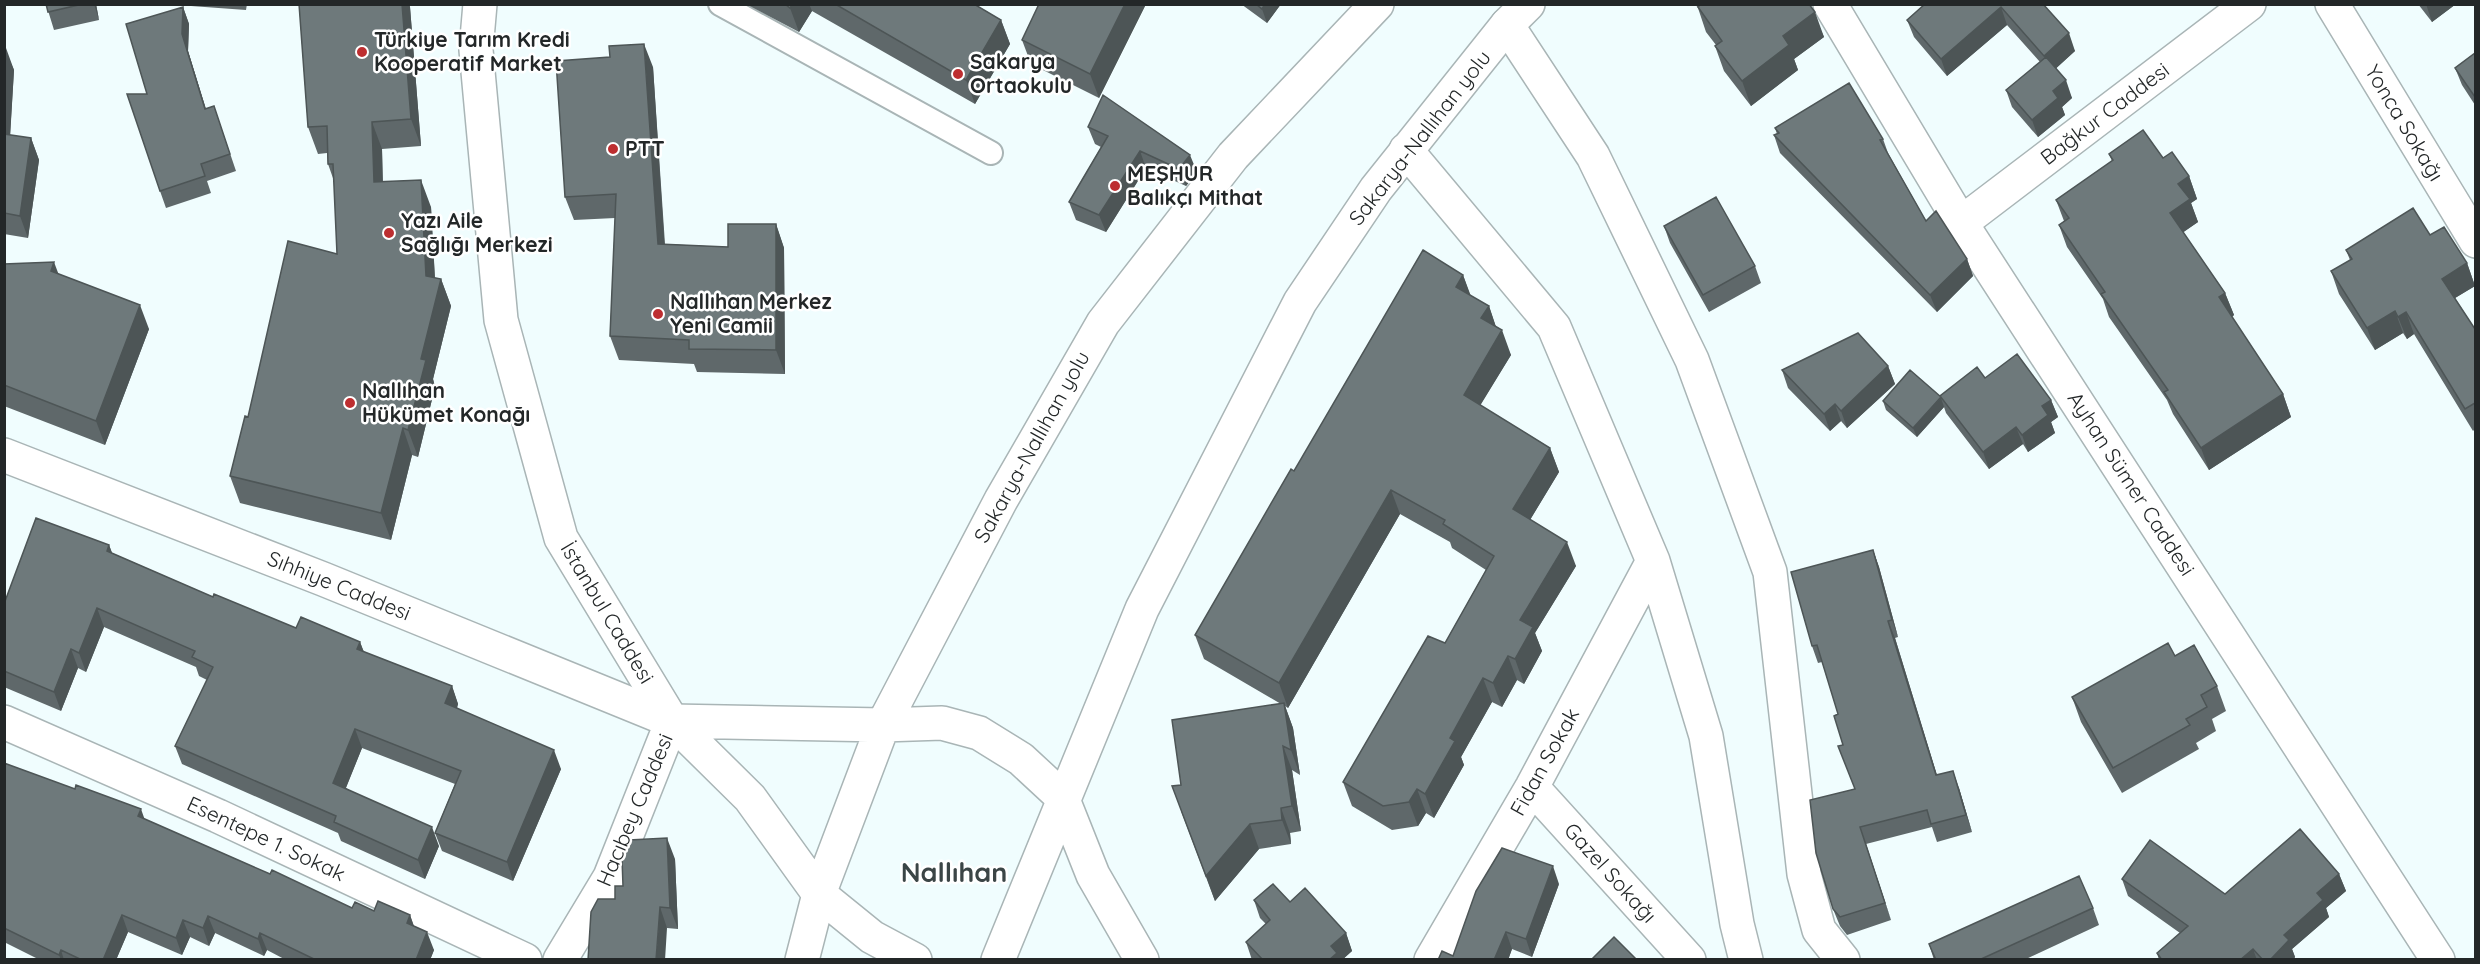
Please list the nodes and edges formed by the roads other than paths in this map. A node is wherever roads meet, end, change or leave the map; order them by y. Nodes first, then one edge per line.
1 (480, 4) edge
2 (720, 4) edge
3 (1377, 4) edge
4 (1830, 4) edge
5 (2249, 4) edge
6 (2332, 4) edge
7 (1518, 15) edge
8 (1406, 150) junction
9 (991, 153) dead end
10 (1961, 223) junction
11 (2475, 241) edge
12 (4, 455) edge
13 (1653, 561) junction
14 (672, 721) junction
15 (4, 722) edge
16 (883, 725) junction
17 (1532, 787) junction
18 (1062, 797) junction
19 (819, 894) junction
20 (525, 960) edge
21 (560, 960) edge
22 (802, 960) edge
23 (915, 960) edge
24 (998, 960) edge
25 (1142, 960) edge
26 (1431, 960) edge
27 (1689, 960) edge
28 (1746, 960) edge
29 (1844, 960) edge
30 (2438, 960) edge

1 - 14 street, İstanbul Caddesi
2 - 9 lane
3 - 16 street, Sakarya-Nallıhan yolu
4 - 10 street, Ayhan Sümer Caddesi
5 - 10 street, Bağkur Caddesi
6 - 11 street, Yonca Sokağı
7 - 8 street, Sakarya-Nallıhan yolu
7 - 29 street
8 - 13 street
8 - 18 street, Sakarya-Nallıhan yolu
10 - 30 street, Ayhan Sümer Caddesi
12 - 14 street, Sıhhiye Caddesi
13 - 17 street, Fidan Sokak
13 - 28 street
14 - 16 street
14 - 19 street
14 - 21 street, Hacıbey Caddesi
15 - 20 street, Esentepe 1. Sokak
16 - 18 street
16 - 19 street, Sakarya-Nallıhan yolu
17 - 26 street, Fidan Sokak
17 - 27 street, Gazel Sokağı
18 - 24 street, Sakarya-Nallıhan yolu
18 - 25 street
19 - 22 street, Sakarya-Nallıhan yolu
19 - 23 street

